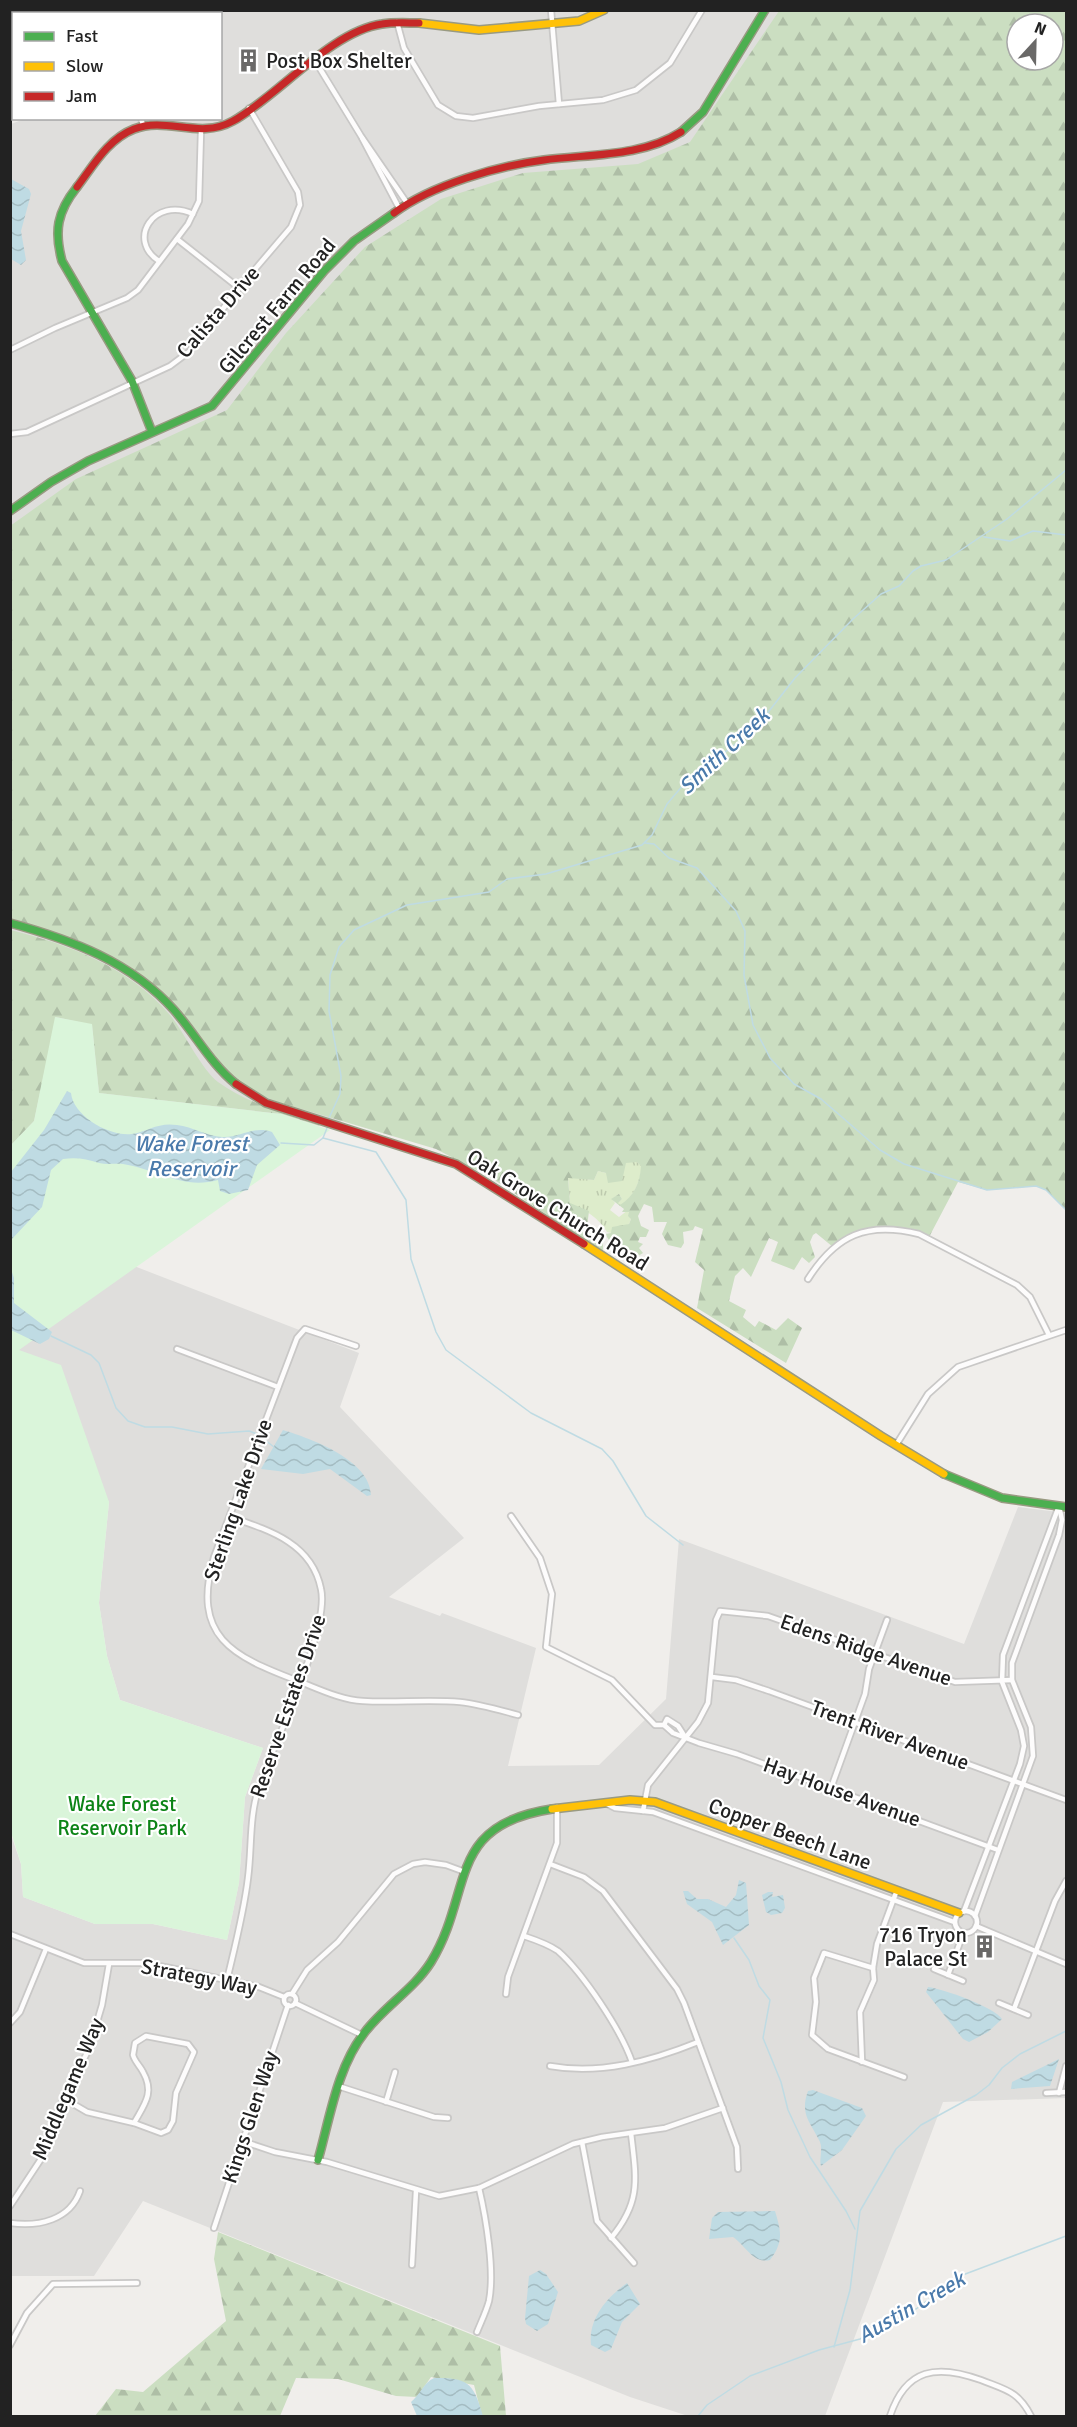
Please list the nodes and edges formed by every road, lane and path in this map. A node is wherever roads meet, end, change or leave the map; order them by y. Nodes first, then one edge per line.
1 (551, 10) edge
2 (604, 10) edge
3 (702, 10) edge
4 (765, 10) edge
5 (397, 22) junction
6 (552, 23) junction
7 (314, 59) junction
8 (559, 104) junction
9 (249, 108) junction
10 (142, 122) edge
11 (201, 130) junction
12 (361, 136) junction
13 (406, 203) junction
14 (399, 208) junction
15 (193, 214) junction
16 (177, 239) junction
17 (159, 261) junction
18 (238, 288) junction
19 (92, 312) junction
20 (10, 350) edge
21 (132, 381) junction
22 (152, 432) junction
23 (10, 434) edge
24 (10, 511) edge
25 (10, 923) edge
26 (808, 1279) dead end
27 (1066, 1330) edge
28 (1049, 1335) junction
29 (356, 1346) dead end
30 (177, 1350) dead end
31 (278, 1387) junction
32 (896, 1445) junction
33 (1063, 1506) edge
34 (511, 1516) dead end
35 (230, 1517) junction
36 (1028, 1588) junction
37 (1037, 1592) junction
38 (887, 1620) dead end
39 (875, 1655) junction
40 (712, 1677) junction
41 (1012, 1680) junction
42 (299, 1681) junction
43 (1002, 1682) junction
44 (518, 1715) dead end
45 (854, 1722) junction
46 (664, 1725) junction
47 (685, 1737) junction
48 (1014, 1780) junction
49 (1024, 1784) junction
50 (831, 1788) junction
51 (645, 1800) junction
52 (1066, 1800) edge
53 (608, 1804) junction
54 (557, 1807) junction
55 (643, 1810) junction
56 (989, 1846) junction
57 (998, 1850) junction
58 (550, 1864) junction
59 (465, 1872) junction
60 (1066, 1881) edge
61 (897, 1890) junction
62 (893, 1900) junction
63 (961, 1912) junction
64 (975, 1916) junction
65 (954, 1922) junction
66 (976, 1926) junction
67 (10, 1934) edge
68 (963, 1934) junction
69 (524, 1936) junction
70 (46, 1949) junction
71 (1037, 1950) junction
72 (109, 1964) junction
73 (1066, 1964) edge
74 (873, 1968) junction
75 (934, 1969) dead end
76 (948, 1975) junction
77 (227, 1980) junction
78 (963, 1981) dead end
79 (292, 1994) junction
80 (506, 1994) dead end
81 (284, 1997) junction
82 (999, 2002) dead end
83 (296, 2003) junction
84 (288, 2006) junction
85 (1014, 2009) junction
86 (1028, 2015) dead end
87 (10, 2023) edge
88 (362, 2035) junction
89 (698, 2042) junction
90 (632, 2062) junction
91 (862, 2062) junction
92 (550, 2066) dead end
93 (1066, 2066) edge
94 (395, 2072) dead end
95 (904, 2077) dead end
96 (341, 2087) junction
97 (1066, 2092) edge
98 (1046, 2093) dead end
99 (1059, 2093) junction
100 (63, 2098) junction
101 (386, 2102) junction
102 (723, 2108) junction
103 (448, 2118) dead end
104 (134, 2123) junction
105 (631, 2133) junction
106 (242, 2141) junction
107 (582, 2142) junction
108 (318, 2160) junction
109 (738, 2169) dead end
110 (478, 2188) junction
111 (80, 2191) dead end
112 (416, 2191) junction
113 (10, 2206) edge
114 (10, 2223) edge
115 (214, 2229) dead end
116 (611, 2238) junction
117 (634, 2263) dead end
118 (412, 2265) dead end
119 (137, 2283) dead end
120 (477, 2332) dead end
121 (10, 2346) edge
122 (890, 2416) edge
123 (1031, 2416) edge

1 - 6 street
2 - 6 main road
3 - 8 street
4 - 13 main road, Gilcrest Farm Road
5 - 6 main road
5 - 7 main road
5 - 8 street
6 - 8 street
7 - 9 main road
7 - 12 street
9 - 11 main road
9 - 18 street, Calista Drive
10 - 11 main road
10 - 19 main road
11 - 15 street
12 - 13 street
12 - 14 street
13 - 14 main road, Gilcrest Farm Road
14 - 22 main road, Gilcrest Farm Road
15 - 16 street
15 - 17 street
16 - 17 street
16 - 18 street
17 - 19 street
18 - 21 street, Calista Drive
19 - 20 street
19 - 21 main road
21 - 22 main road
21 - 23 street, Calista Drive
22 - 24 main road, Gilcrest Farm Road
25 - 32 main road, Oak Grove Church Road
26 - 28 street
27 - 28 street
28 - 32 street
29 - 31 street, Sterling Lake Drive
30 - 31 street
31 - 35 street, Sterling Lake Drive
32 - 33 main road, Oak Grove Church Road
33 - 36 street
33 - 37 street
34 - 46 street
35 - 42 street, Sterling Lake Drive
35 - 42 street, Reserve Estates Drive
36 - 37 street
36 - 43 street
37 - 41 street
38 - 39 street
39 - 40 street, Edens Ridge Avenue
39 - 43 street, Edens Ridge Avenue
39 - 45 street
40 - 45 street, Trent River Avenue
40 - 47 street
41 - 43 street, Edens Ridge Avenue
41 - 49 street
42 - 44 street, Sterling Lake Drive
42 - 77 street, Reserve Estates Drive
43 - 48 street
45 - 48 street, Trent River Avenue
45 - 50 street
46 - 47 street, Hay House Avenue
46 - 47 street, Hay House Avenue
47 - 50 street, Hay House Avenue
47 - 51 street
48 - 49 street, Trent River Avenue
48 - 56 street
49 - 52 street, Trent River Avenue
49 - 57 street
50 - 56 street, Hay House Avenue
51 - 53 main road, Copper Beech Lane
51 - 55 street
51 - 61 main road, Copper Beech Lane
53 - 54 main road, Copper Beech Lane
53 - 55 street, Copper Beech Lane
54 - 58 street
54 - 59 main road, Copper Beech Lane
55 - 62 street, Copper Beech Lane
56 - 57 street, Hay House Avenue
56 - 63 street
57 - 64 street
58 - 69 street
58 - 89 street
59 - 79 street
59 - 88 main road, Copper Beech Lane
60 - 71 street
61 - 62 street
61 - 63 main road, Copper Beech Lane
62 - 65 street, Copper Beech Lane
62 - 74 street
63 - 64 street
63 - 65 street
64 - 66 street
65 - 68 street
66 - 68 street
66 - 71 street
67 - 70 street, Strategy Way
68 - 76 street
69 - 80 street
69 - 90 street
70 - 72 street, Strategy Way
70 - 87 street
71 - 73 street
71 - 85 street
72 - 77 street, Strategy Way
72 - 100 street, Middlegame Way
74 - 91 street
74 - 91 street
75 - 76 street
76 - 78 street
77 - 81 street, Strategy Way
79 - 81 street
79 - 83 street
81 - 84 street
82 - 85 street
83 - 84 street
83 - 88 street
84 - 106 street, Kings Glen Way
85 - 86 street
88 - 96 main road, Copper Beech Lane
89 - 90 street
89 - 102 street
90 - 92 street
91 - 95 street
93 - 99 street
94 - 101 street
96 - 101 street
96 - 108 main road, Copper Beech Lane
97 - 99 street
98 - 99 street
100 - 104 street
100 - 113 street, Middlegame Way
101 - 103 street
102 - 105 street
102 - 109 street
104 - 104 street
105 - 107 street
105 - 116 street
106 - 108 street
106 - 115 street, Kings Glen Way
107 - 110 street
107 - 116 street
108 - 112 street
110 - 112 street
110 - 120 street
111 - 114 street
112 - 118 street
116 - 117 street
119 - 121 street
122 - 123 street

